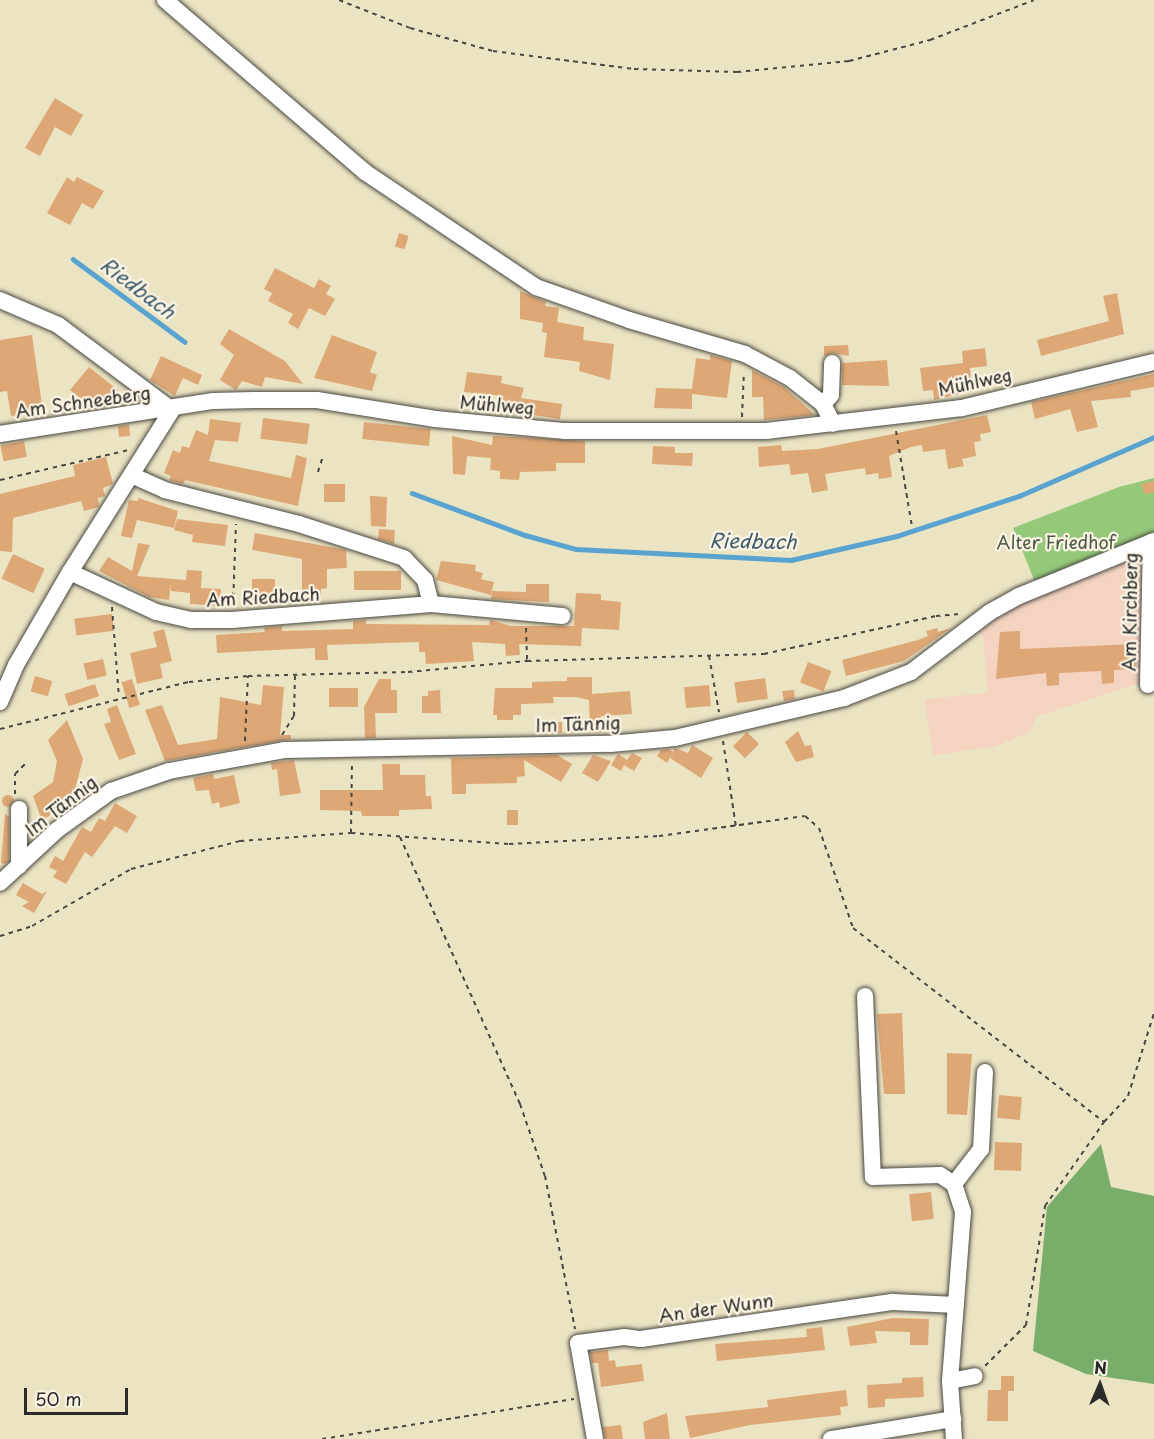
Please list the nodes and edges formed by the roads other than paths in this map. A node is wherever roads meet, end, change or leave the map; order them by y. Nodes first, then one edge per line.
1 (165, 0) edge
2 (0, 300) edge
3 (1154, 362) edge
4 (832, 363) dead end
5 (823, 404) junction
6 (172, 410) junction
7 (833, 424) junction
8 (0, 434) edge
9 (131, 475) junction
10 (1153, 542) edge
11 (70, 572) junction
12 (431, 604) junction
13 (562, 616) dead end
14 (1149, 685) dead end
15 (0, 702) edge
16 (19, 809) road end
17 (19, 866) junction
18 (0, 883) edge
19 (864, 996) dead end
20 (985, 1072) dead end
21 (954, 1184) junction
22 (956, 1305) junction
23 (975, 1376) road end
24 (950, 1381) junction
25 (953, 1419) junction
26 (595, 1439) edge
27 (831, 1439) edge
28 (954, 1439) edge

1 - 5 street
2 - 6 street
3 - 7 street, Mühlweg
4 - 5 street
5 - 7 street
6 - 7 street, Mühlweg
6 - 8 street, Am Schneeberg
6 - 9 street
9 - 11 street
9 - 12 street
10 - 14 street, Am Kirchberg
10 - 17 street, Im Tännig
11 - 12 street, Am Riedbach
11 - 15 street
12 - 13 street, Am Riedbach
16 - 17 street
17 - 18 street, Im Tännig
19 - 21 street
20 - 21 street
21 - 22 street
22 - 24 street
22 - 26 street, An der Wunn
23 - 24 street
24 - 25 street
25 - 27 street
25 - 28 street

